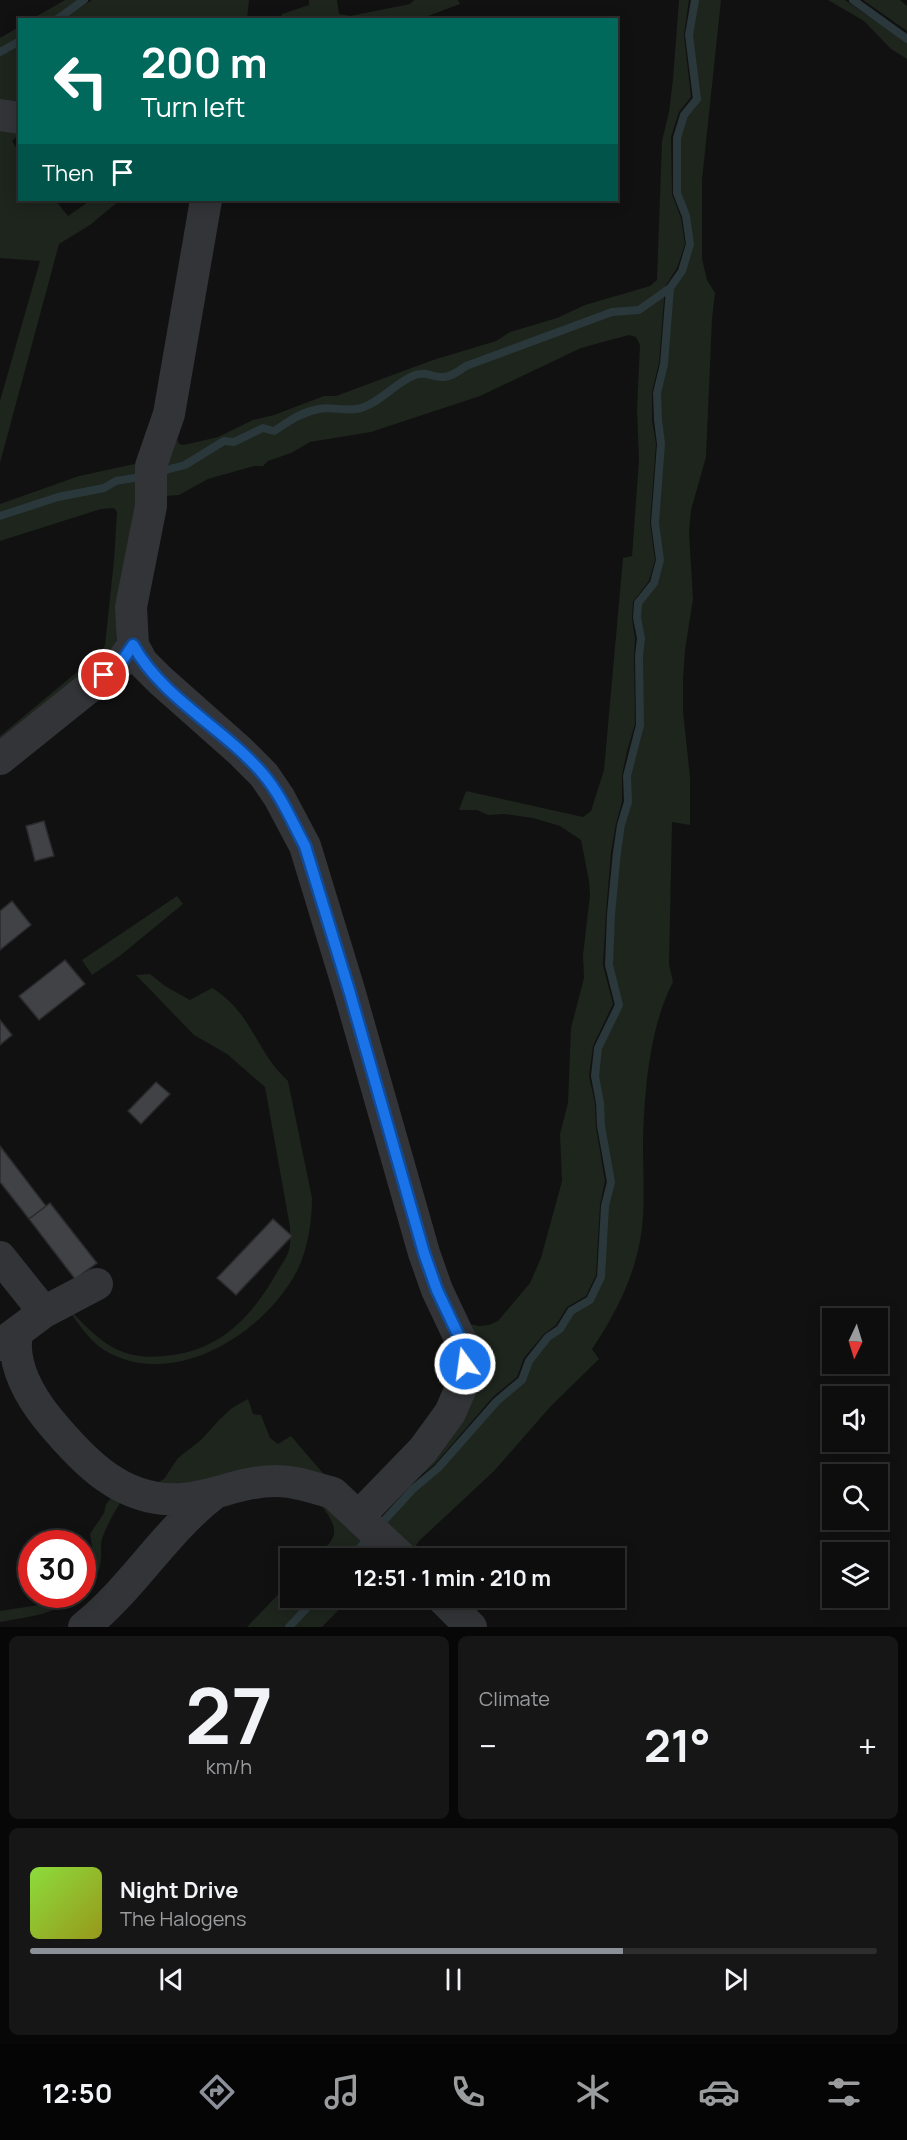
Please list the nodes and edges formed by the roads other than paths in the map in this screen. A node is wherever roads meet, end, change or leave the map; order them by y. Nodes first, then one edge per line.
1 (0, 115) edge
2 (18, 118) edge
3 (206, 201) edge
4 (133, 645) junction
5 (0, 759) edge
6 (0, 1257) edge
7 (97, 1284) dead end
8 (44, 1312) junction
9 (8, 1339) edge
10 (219, 1491) junction
11 (359, 1516) junction
12 (392, 1548) edge
13 (452, 1608) edge
14 (84, 1627) edge
15 (471, 1627) edge

1 - 2 street
3 - 4 street
4 - 5 street
4 - 11 street
6 - 8 street
7 - 8 street
8 - 9 street
9 - 10 street
10 - 11 street
10 - 14 street
11 - 12 street
13 - 15 street

